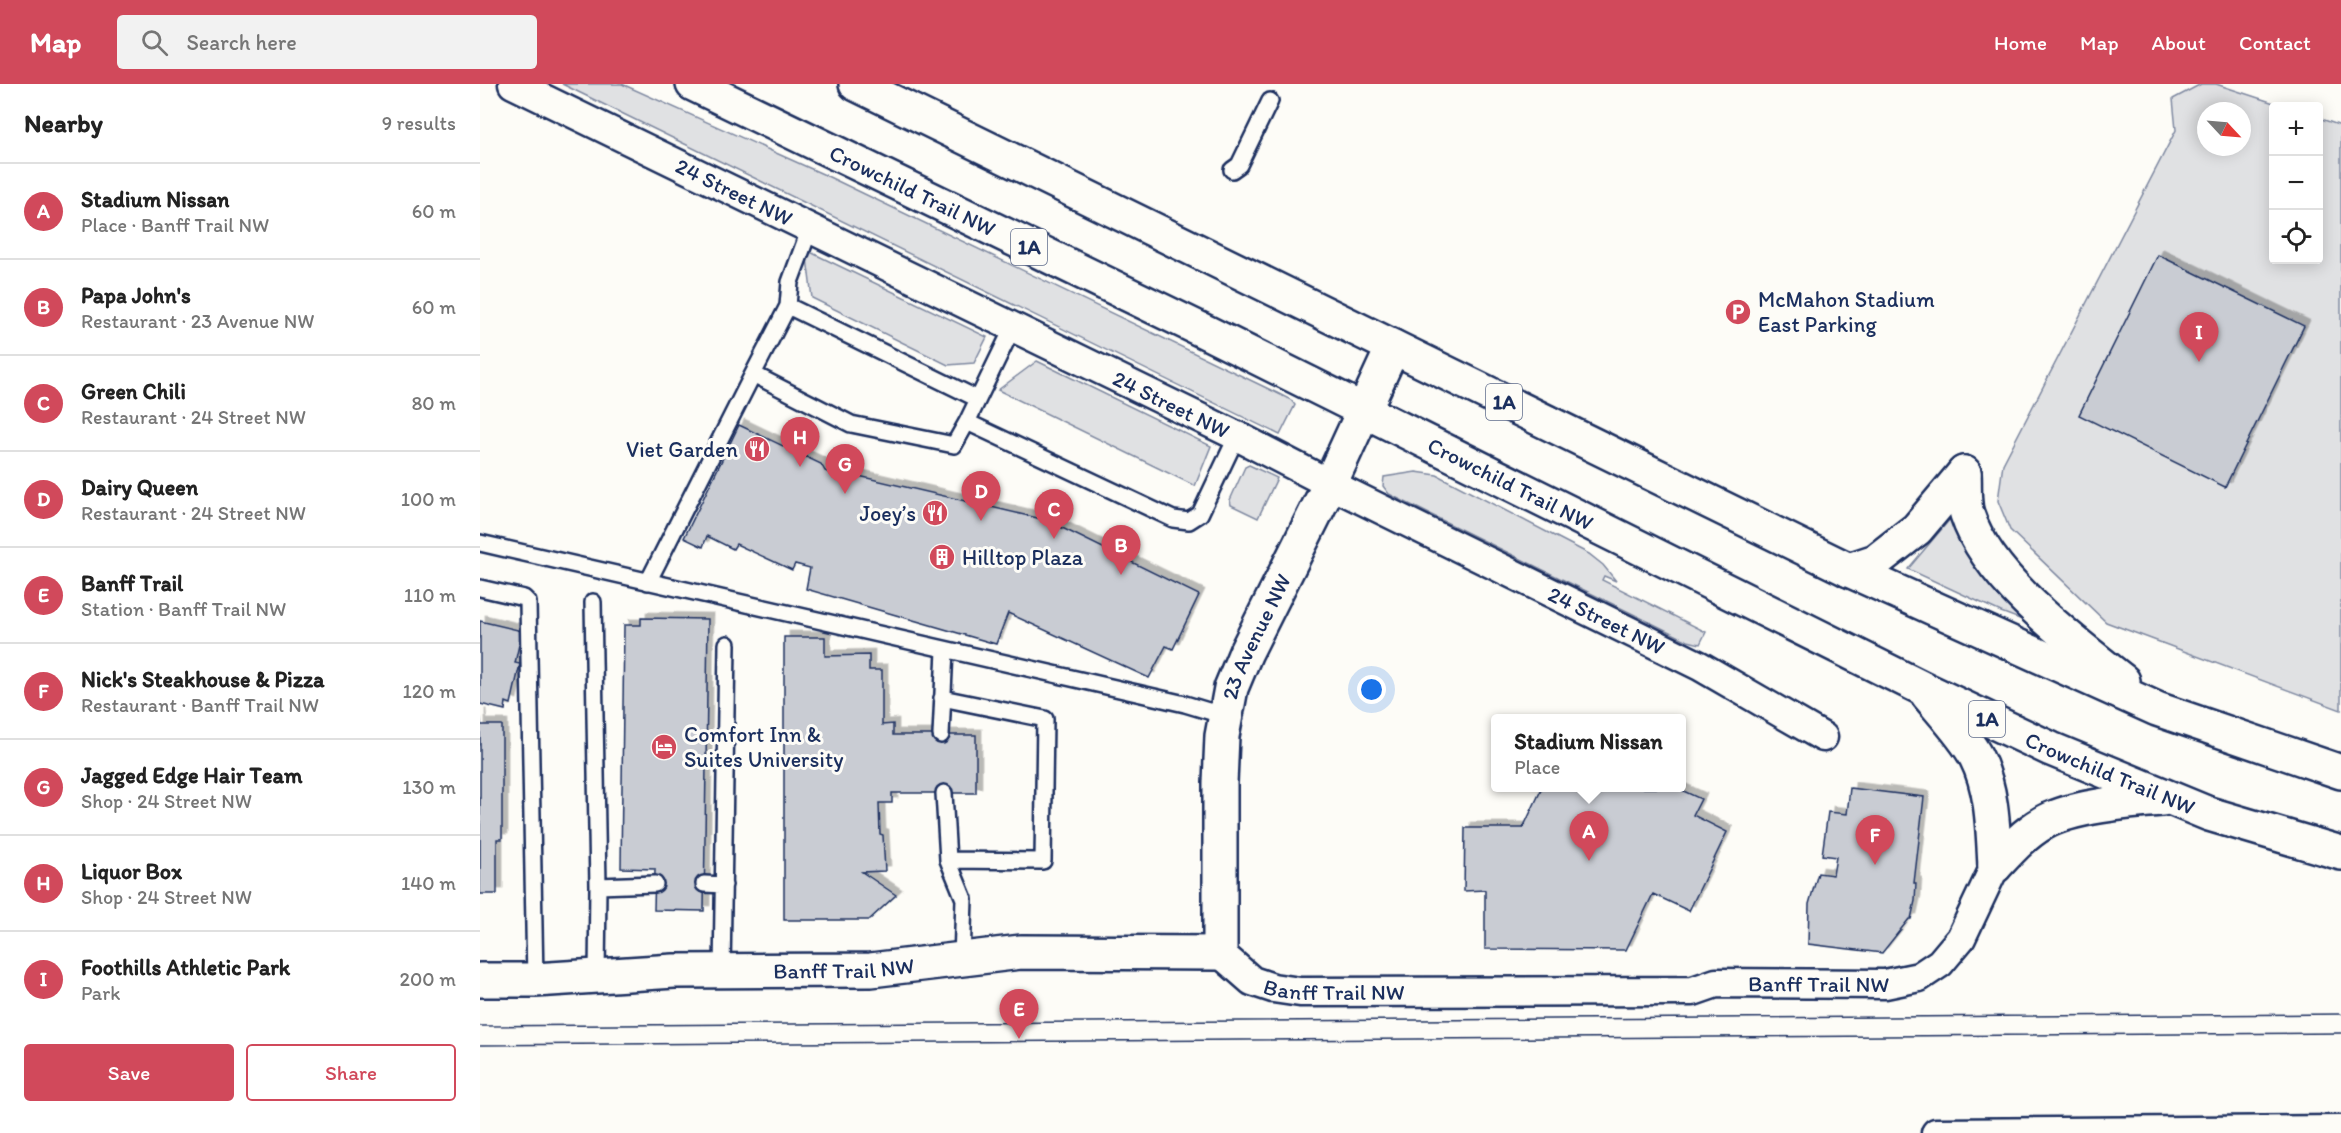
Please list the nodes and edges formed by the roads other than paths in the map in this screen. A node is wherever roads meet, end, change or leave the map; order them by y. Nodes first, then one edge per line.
1 (513, 84) edge
2 (693, 84) edge
3 (856, 84) edge
4 (1270, 101) dead end
5 (1232, 170) dead end
6 (810, 228) junction
7 (788, 306) junction
8 (1013, 327) junction
9 (1393, 347) junction
10 (753, 374) junction
11 (978, 399) junction
12 (1364, 412) junction
13 (967, 422) junction
14 (1237, 436) junction
15 (1330, 484) junction
16 (480, 543) edge
17 (1849, 570) junction
18 (648, 582) junction
19 (480, 588) edge
20 (593, 602) dead end
21 (727, 644) dead end
22 (945, 650) junction
23 (1924, 689) junction
24 (942, 698) junction
25 (2157, 709) junction
26 (1225, 716) junction
27 (941, 735) dead end
28 (1823, 737) dead end
29 (2341, 772) edge
30 (944, 793) dead end
31 (2168, 798) junction
32 (2341, 852) edge
33 (948, 860) junction
34 (1995, 866) junction
35 (655, 884) dead end
36 (704, 884) dead end
37 (724, 885) junction
38 (598, 886) junction
39 (1220, 953) junction
40 (962, 959) junction
41 (722, 972) junction
42 (597, 976) junction
43 (480, 980) edge
44 (535, 980) junction
45 (2341, 1130) edge
46 (1936, 1133) edge

1 - 6 street, 24 Street NW
2 - 12 main road, Crowchild Trail NW / 1A
3 - 9 main road, 1A
4 - 5 lane
6 - 7 lane
6 - 8 street, 24 Street NW
7 - 10 lane
7 - 11 lane
8 - 11 lane
8 - 14 street, 24 Street NW
9 - 12 main road, 23 Avenue NW
9 - 17 main road, 1A
10 - 13 lane
10 - 18 lane
11 - 13 lane
12 - 15 main road, 23 Avenue NW
12 - 23 main road, Crowchild Trail NW / 1A
13 - 14 lane
14 - 15 street, 24 Street NW
15 - 26 main road, 23 Avenue NW
15 - 28 street, 24 Street NW
16 - 18 lane
17 - 25 main road, 1A
17 - 25 main road
18 - 22 lane
19 - 44 lane
20 - 38 lane
21 - 37 lane
22 - 24 lane
22 - 26 lane
23 - 31 main road, Crowchild Trail NW / 1A
23 - 34 main road
24 - 27 lane
24 - 33 lane
25 - 29 main road, 1A
26 - 39 main road, 23 Avenue NW
30 - 33 lane
31 - 32 main road, Crowchild Trail NW / 1A
31 - 34 main road
33 - 40 lane
34 - 39 street, Banff Trail NW
35 - 38 lane
36 - 37 lane
37 - 41 lane
38 - 42 lane
39 - 40 main road, Banff Trail NW
40 - 41 main road, Banff Trail NW
41 - 42 main road, Banff Trail NW
42 - 44 main road, Banff Trail NW
43 - 44 main road, Banff Trail NW
45 - 46 street

